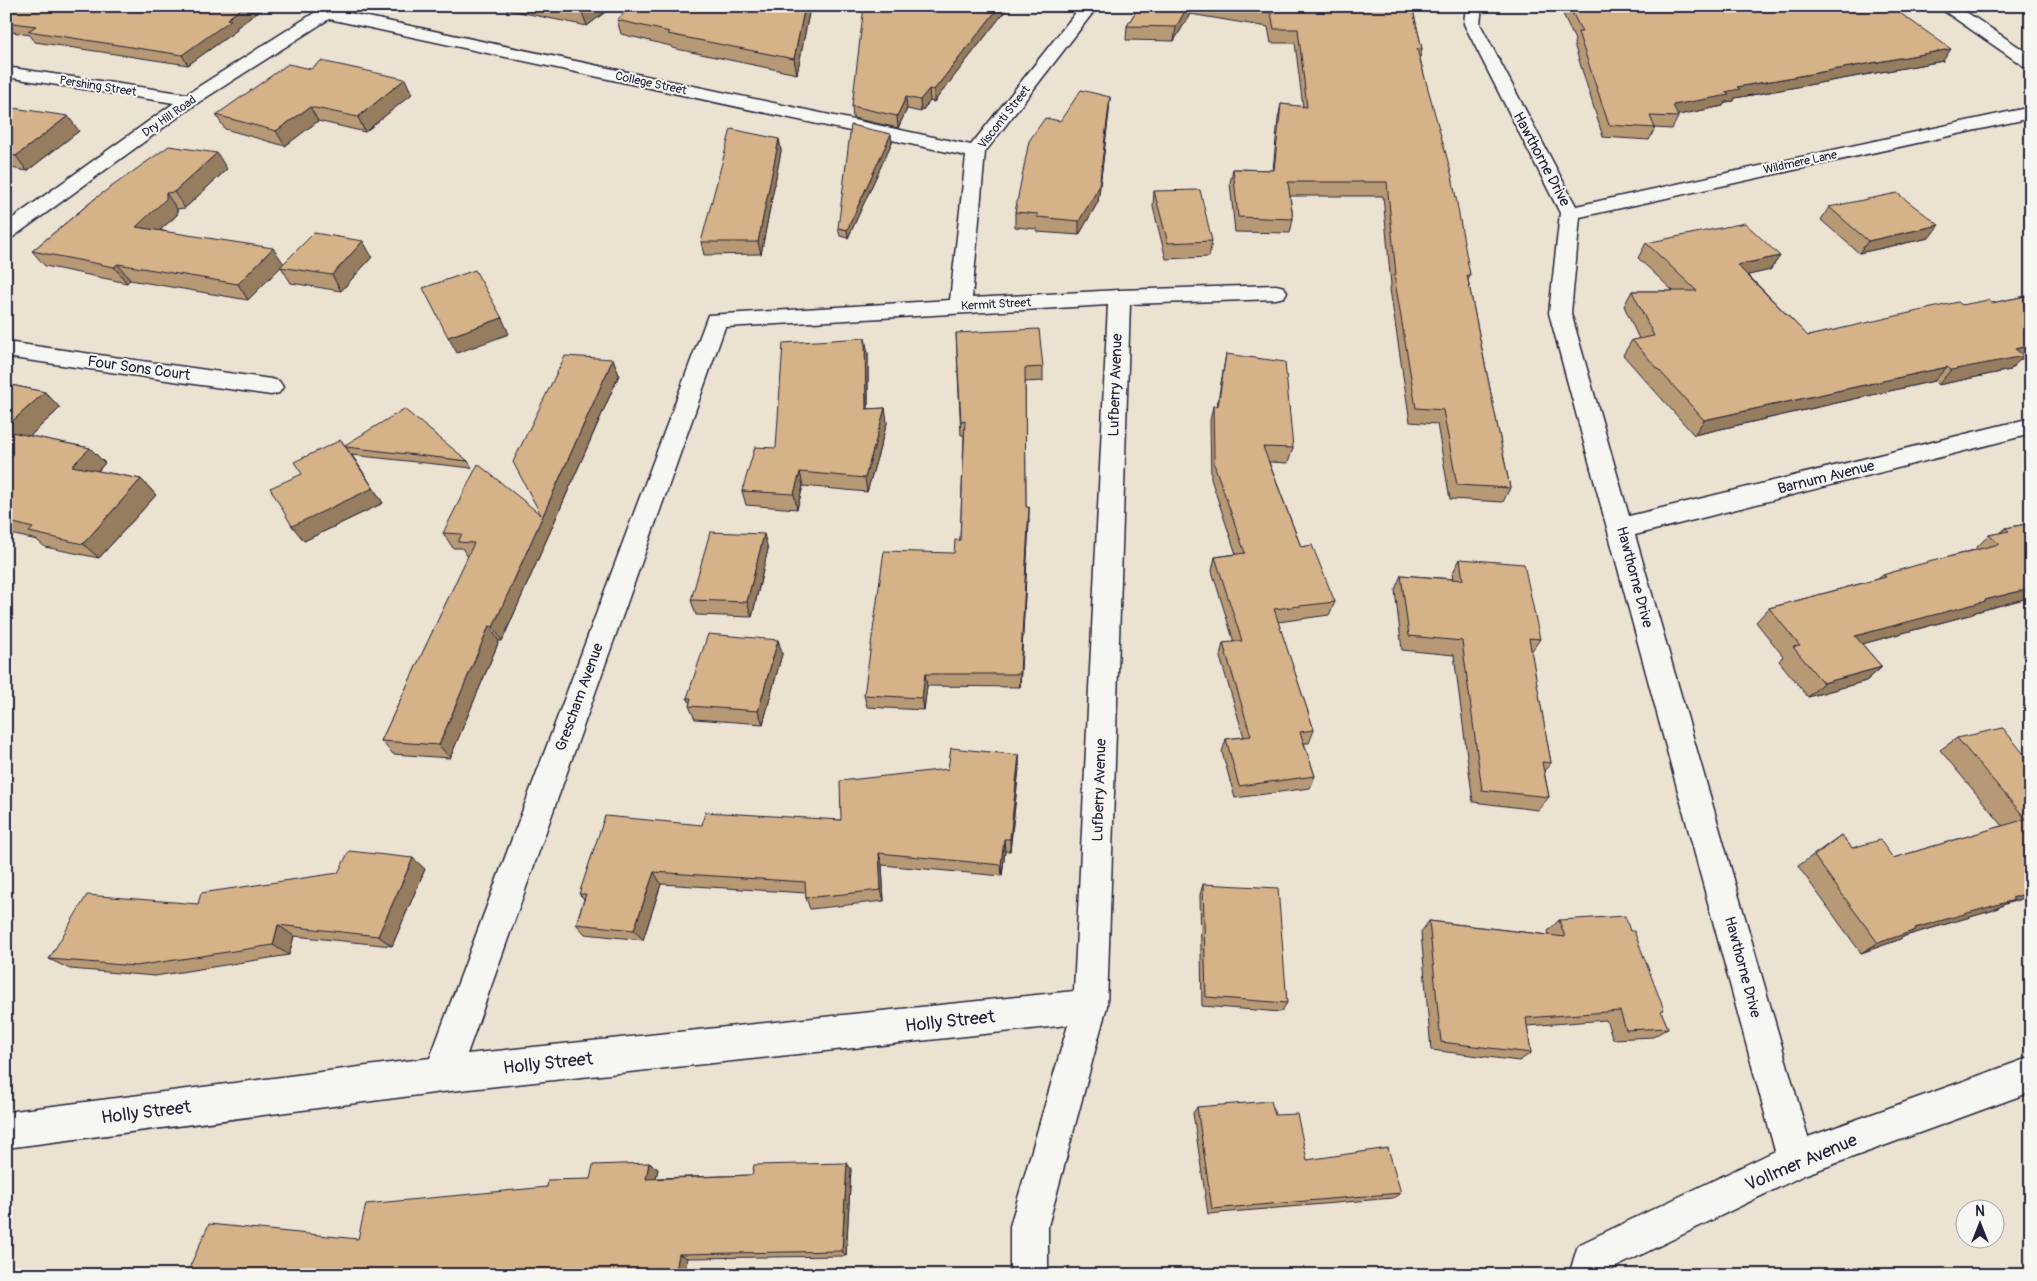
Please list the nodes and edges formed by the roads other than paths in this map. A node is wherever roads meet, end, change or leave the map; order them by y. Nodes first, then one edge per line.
1 (1090, 6) edge
2 (1474, 6) edge
3 (1946, 6) edge
4 (331, 10) edge
5 (2031, 64) edge
6 (6, 72) edge
7 (190, 100) junction
8 (2031, 112) edge
9 (976, 152) junction
10 (1570, 213) junction
11 (6, 233) edge
12 (1276, 292) dead end
13 (1119, 296) junction
14 (960, 306) junction
15 (716, 320) joint
16 (6, 349) edge
17 (272, 387) dead end
18 (2031, 426) edge
19 (1622, 528) junction
20 (1090, 1006) junction
21 (442, 1074) junction
22 (2031, 1074) edge
23 (6, 1130) edge
24 (1796, 1160) junction
25 (1029, 1275) edge
26 (1588, 1275) edge

1 - 9 street, Visconti Street
2 - 10 street, Hawthorne Drive
3 - 5 street
4 - 7 street, Dry Hill Road
4 - 9 street, College Street
6 - 7 street, Pershing Street
7 - 11 street, Dry Hill Road
8 - 10 street, Wildmere Lane
9 - 14 street, Visconti Street
10 - 19 street, Hawthorne Drive
12 - 13 street, Kermit Street
13 - 14 street, Kermit Street
13 - 20 street, Lufberry Avenue
14 - 15 street, Kermit Street
15 - 21 street, Grescham Avenue
16 - 17 street, Four Sons Court
18 - 19 street, Barnum Avenue
19 - 24 street, Hawthorne Drive
20 - 21 street, Holly Street
20 - 25 street, Lufberry Avenue
21 - 23 street, Holly Street
22 - 24 street, Vollmer Avenue
24 - 26 street, Vollmer Avenue

